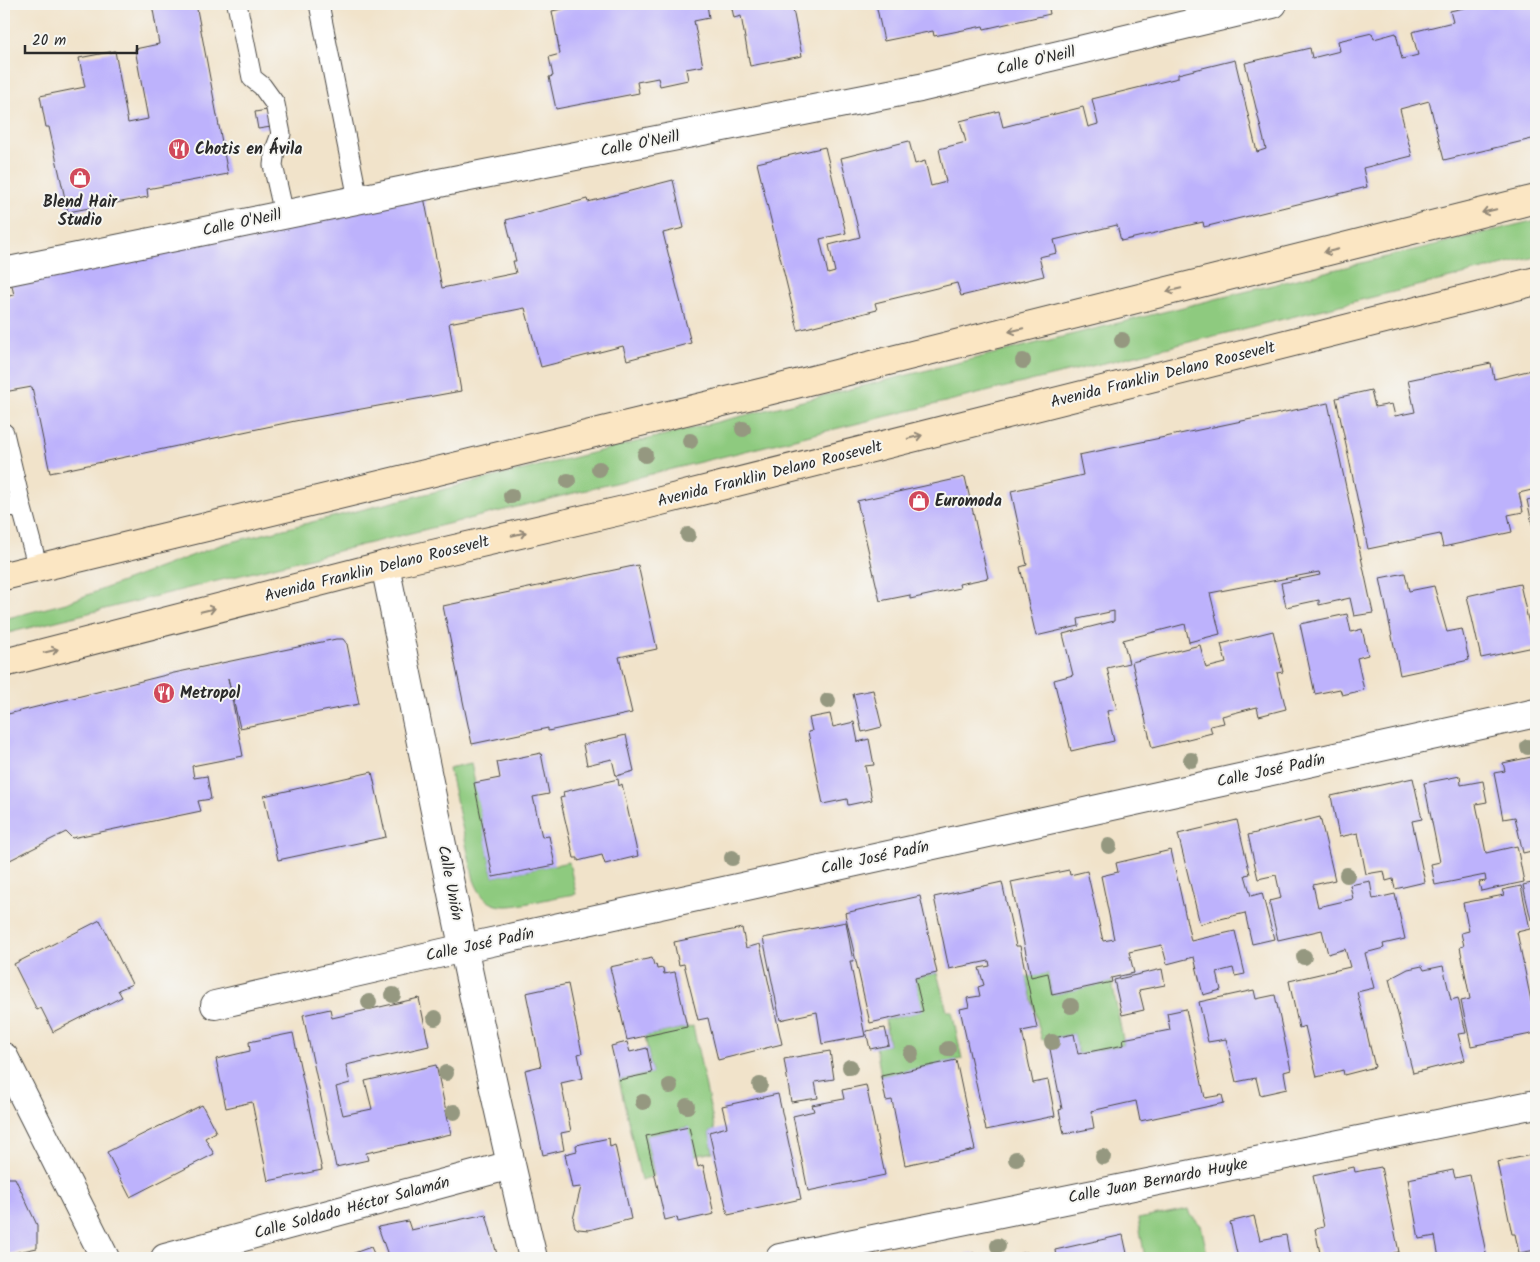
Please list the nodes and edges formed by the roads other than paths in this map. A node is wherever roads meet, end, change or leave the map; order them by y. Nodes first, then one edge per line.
1 (237, 4) edge
2 (319, 4) edge
3 (1273, 4) edge
4 (358, 199) junction
5 (1536, 199) edge
6 (284, 214) junction
7 (4, 272) edge
8 (1536, 281) edge
9 (4, 433) edge
10 (12, 506) edge
11 (385, 565) junction
12 (38, 568) junction
13 (4, 576) edge
14 (4, 663) edge
15 (1536, 713) edge
16 (464, 948) junction
17 (215, 1005) dead end
18 (4, 1057) edge
19 (1536, 1104) edge
20 (511, 1165) junction
21 (106, 1258) edge
22 (165, 1258) edge
23 (533, 1258) edge
24 (785, 1258) edge

1 - 6 lane
2 - 4 lane
3 - 4 street, Calle O'Neill
4 - 6 street, Calle O'Neill
5 -> 12 main road
6 - 7 street, Calle O'Neill
11 -> 8 main road, Avenida Franklin Delano Roosevelt
9 - 10 lane
10 - 12 lane
14 -> 11 main road, Avenida Franklin Delano Roosevelt
11 - 16 street, Calle Unión
12 - 13 main road
15 - 16 street, Calle José Padín
16 - 17 street, Calle José Padín
16 - 20 street, Calle Unión
18 - 21 street
19 - 24 street, Calle Juan Bernardo Huyke
20 - 22 street, Calle Soldado Héctor Salamán
20 - 23 street, Calle Unión

